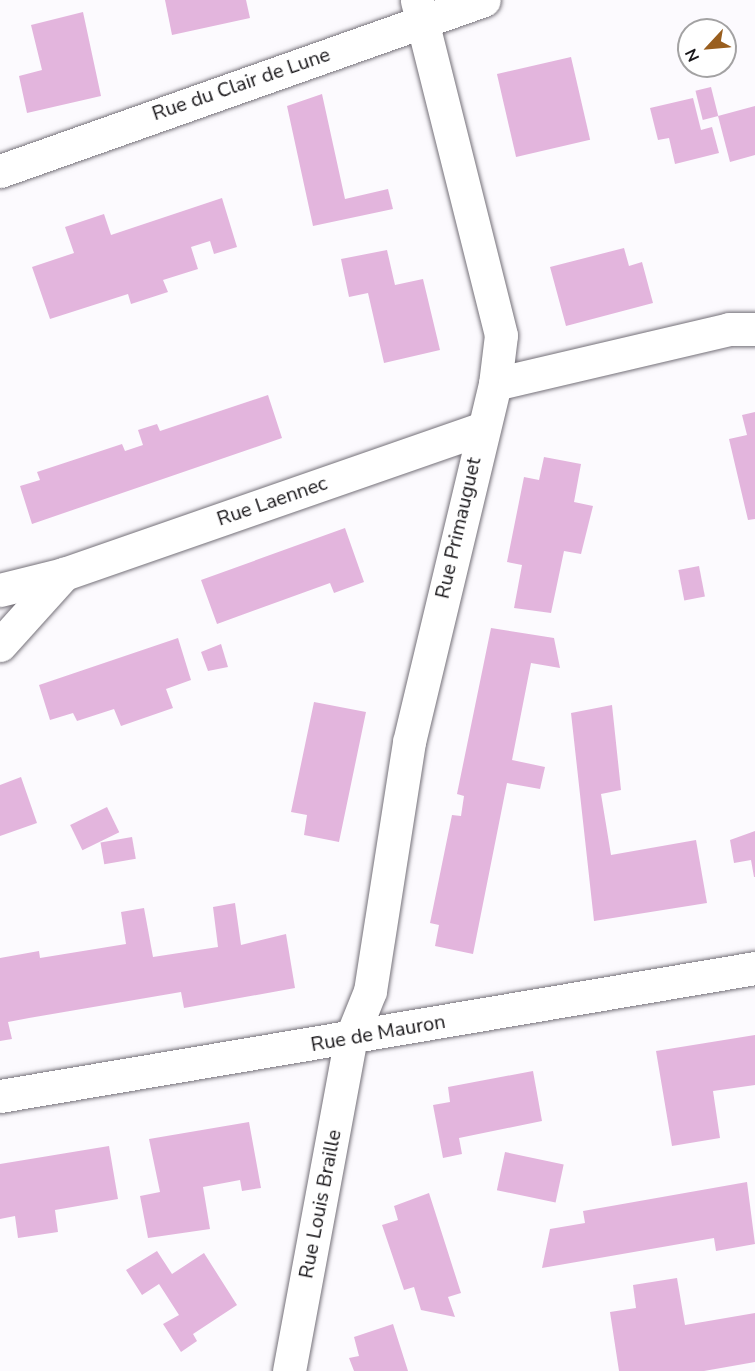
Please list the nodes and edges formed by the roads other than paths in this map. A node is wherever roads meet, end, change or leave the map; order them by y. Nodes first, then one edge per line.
1 (484, 0) edge
2 (420, 10) edge
3 (0, 171) edge
4 (755, 329) edge
5 (495, 384) junction
6 (480, 429) junction
7 (64, 574) junction
8 (0, 590) edge
9 (0, 645) edge
10 (755, 968) edge
11 (351, 1038) junction
12 (0, 1096) edge
13 (289, 1371) edge

1 - 2 street, Rue du Clair de Lune
2 - 3 street, Rue du Clair de Lune
2 - 5 street, Rue Primauguet
4 - 5 street
5 - 6 street, Rue Primauguet
6 - 7 street, Rue Laennec
6 - 11 street, Rue Primauguet
7 - 8 street, Rue Laennec
7 - 9 street, Rue Laennec
10 - 11 street, Rue de Mauron
11 - 12 street, Rue de Mauron
11 - 13 street, Rue Louis Braille

